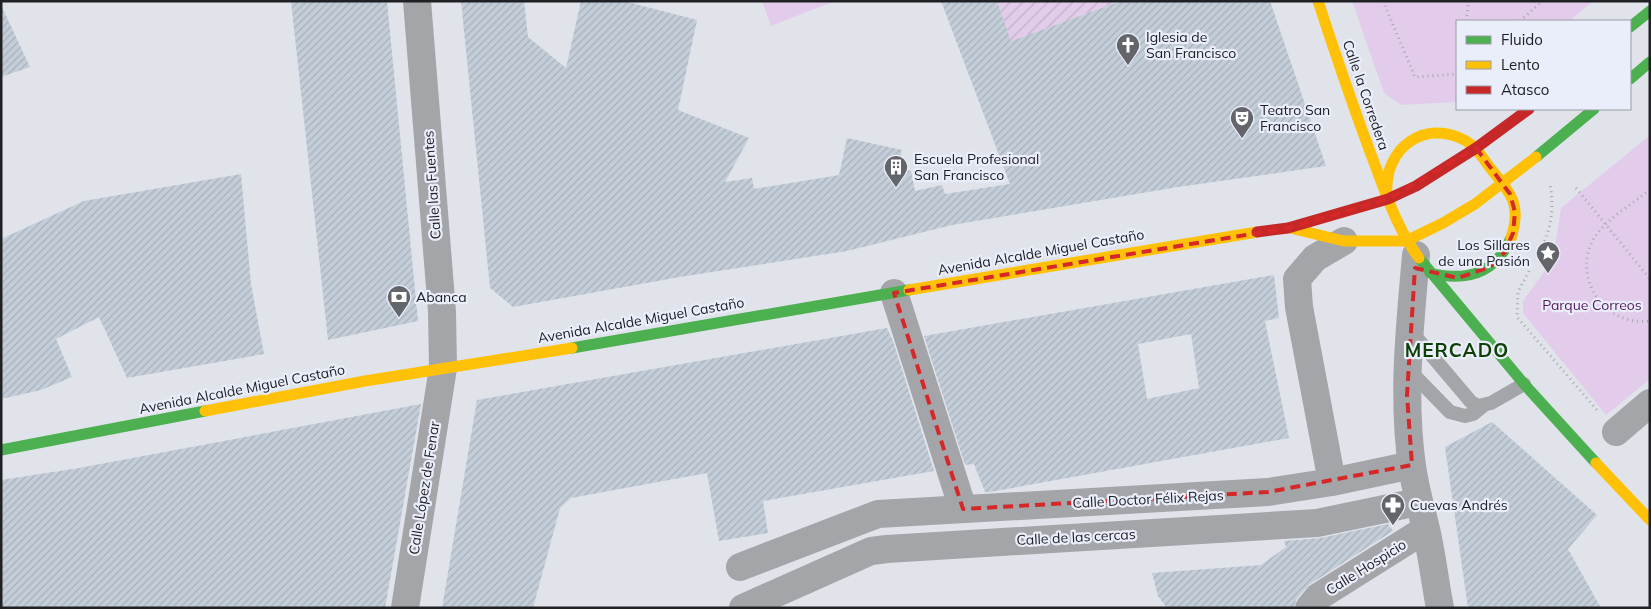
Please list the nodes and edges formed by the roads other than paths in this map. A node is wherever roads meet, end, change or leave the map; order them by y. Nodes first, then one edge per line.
1 (417, 1) edge
2 (1318, 1) edge
3 (1650, 11) edge
4 (1631, 26) edge
5 (1650, 62) edge
6 (1631, 78) edge
7 (1528, 110) edge
8 (1593, 110) edge
9 (1476, 148) junction
10 (1503, 184) junction
11 (1388, 199) junction
12 (1288, 228) junction
13 (1344, 241) junction
14 (1417, 256) junction
15 (894, 293) junction
16 (1409, 328) junction
17 (443, 368) junction
18 (1408, 370) junction
19 (1524, 384) junction
20 (1650, 403) edge
21 (1483, 406) junction
22 (1616, 432) dead end
23 (1, 450) edge
24 (1412, 465) junction
25 (1332, 482) junction
26 (1418, 502) junction
27 (963, 509) junction
28 (1650, 520) edge
29 (1426, 529) junction
30 (740, 567) dead end
31 (405, 608) edge
32 (743, 608) edge
33 (1309, 608) edge
34 (1440, 608) edge

1 - 17 street, Calle las Fuentes
2 - 11 main road, Calle la Corredera
3 - 4 main road
5 - 6 main road
7 - 9 main road
8 - 10 main road
9 - 10 main road
9 - 11 main road
9 - 11 main road
10 - 14 main road
10 - 14 main road
11 - 12 main road
11 - 14 main road, Calle la Corredera
12 - 13 main road
12 - 15 main road, Avenida Alcalde Miguel Castaño
13 - 14 main road
13 - 25 street
14 - 16 street
14 - 19 main road, Calle la Corredera
15 - 17 main road, Avenida Alcalde Miguel Castaño
15 - 27 street
16 - 18 street
16 - 21 lane
17 - 23 main road, Avenida Alcalde Miguel Castaño
17 - 31 street, Calle López de Fenar
18 - 21 lane
18 - 24 street
19 - 21 lane
19 - 28 main road, Calle la Corredera
20 - 22 street
24 - 25 street, Calle Doctor Félix Rejas
24 - 26 street
25 - 27 street, Calle Doctor Félix Rejas
26 - 29 street
26 - 32 street, Calle de las cercas
27 - 30 street, Calle Doctor Félix Rejas
29 - 33 street, Calle Hospicio
29 - 34 street

